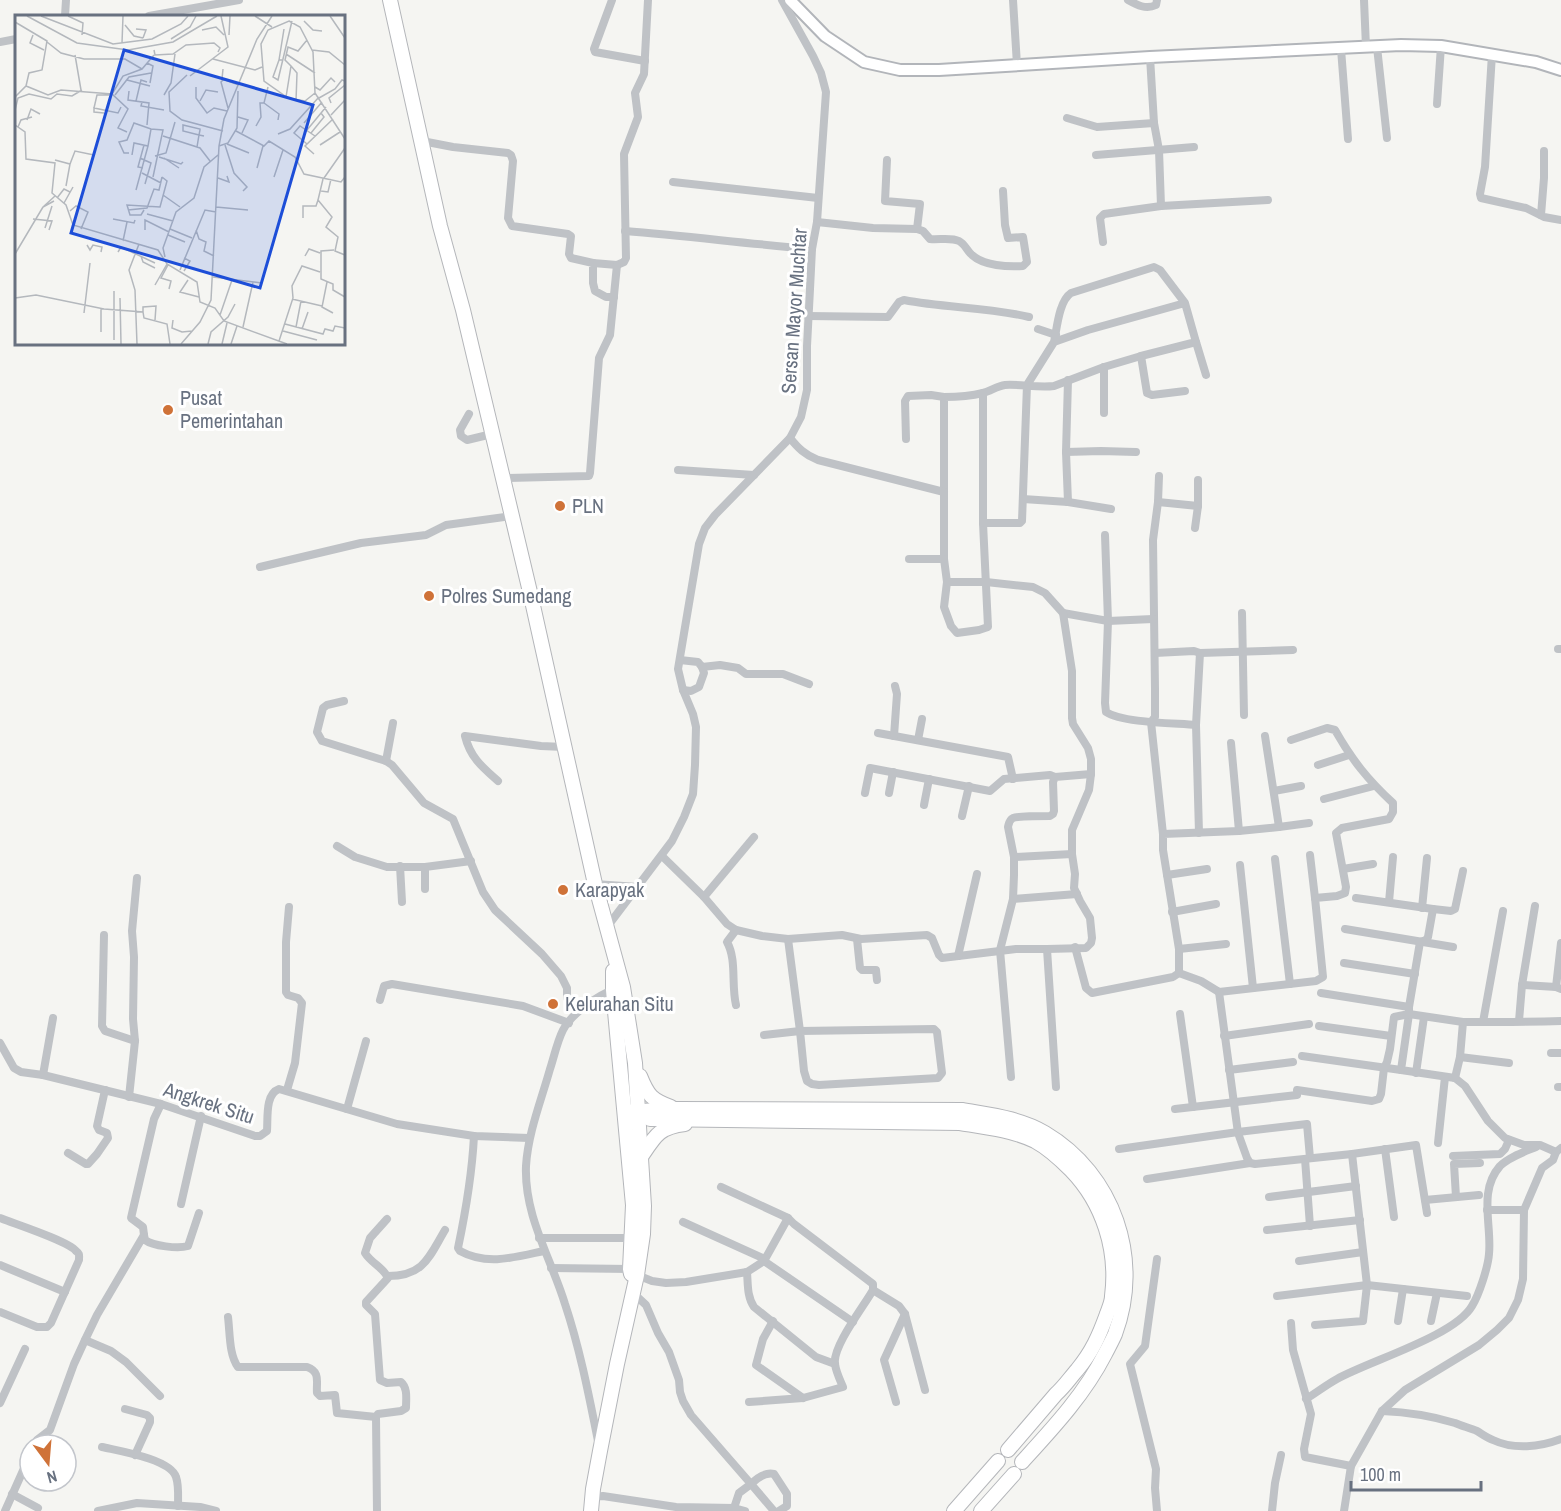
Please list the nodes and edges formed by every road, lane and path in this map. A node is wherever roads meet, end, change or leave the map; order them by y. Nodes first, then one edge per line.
1 (66, 0) edge
2 (239, 0) edge
3 (390, 0) edge
4 (612, 0) edge
5 (648, 0) edge
6 (782, 0) edge
7 (790, 0) edge
8 (1012, 0) edge
9 (1128, 0) edge
10 (1157, 0) edge
11 (1364, 0) edge
12 (229, 1) edge
13 (65, 15) edge
14 (154, 15) edge
15 (15, 39) edge
16 (0, 42) edge
17 (1372, 46) junction
18 (1441, 46) junction
19 (1341, 49) junction
20 (1492, 54) junction
21 (1150, 57) junction
22 (645, 61) junction
23 (1017, 65) junction
24 (1561, 70) edge
25 (1437, 104) dead end
26 (1067, 118) dead end
27 (1154, 123) junction
28 (1387, 138) dead end
29 (1348, 139) dead end
30 (422, 141) junction
31 (1194, 147) dead end
32 (1159, 150) junction
33 (1544, 151) dead end
34 (1096, 155) dead end
35 (887, 160) dead end
36 (674, 182) dead end
37 (1003, 191) dead end
38 (818, 198) junction
39 (1268, 200) dead end
40 (1161, 206) junction
41 (1541, 215) junction
42 (1561, 220) edge
43 (817, 222) junction
44 (918, 230) junction
45 (625, 231) junction
46 (1103, 242) dead end
47 (812, 249) junction
48 (593, 263) junction
49 (617, 265) junction
50 (614, 297) junction
51 (1185, 303) junction
52 (808, 316) junction
53 (1029, 317) dead end
54 (1042, 331) dead end
55 (1055, 339) junction
56 (1196, 342) junction
57 (1141, 356) junction
58 (1104, 368) junction
59 (1206, 375) dead end
60 (1068, 380) junction
61 (1028, 385) junction
62 (1185, 391) dead end
63 (983, 393) junction
64 (944, 397) junction
65 (1104, 413) dead end
66 (469, 414) dead end
67 (492, 434) junction
68 (790, 438) junction
69 (906, 439) dead end
70 (1066, 452) junction
71 (1136, 452) dead end
72 (678, 470) dead end
73 (754, 475) junction
74 (1159, 476) dead end
75 (503, 478) junction
76 (1198, 480) dead end
77 (944, 492) junction
78 (1023, 499) junction
79 (1068, 502) junction
80 (1158, 502) junction
81 (1198, 506) junction
82 (1111, 509) dead end
83 (512, 516) junction
84 (983, 523) junction
85 (1195, 528) dead end
86 (1105, 535) dead end
87 (909, 559) dead end
88 (944, 559) junction
89 (260, 567) dead end
90 (946, 582) junction
91 (986, 582) junction
92 (1063, 613) junction
93 (1242, 613) dead end
94 (1153, 619) junction
95 (1108, 621) junction
96 (1293, 650) dead end
97 (1243, 651) junction
98 (1155, 653) junction
99 (1200, 653) junction
100 (680, 660) junction
101 (702, 667) junction
102 (809, 684) dead end
103 (895, 686) dead end
104 (683, 690) junction
105 (344, 701) dead end
106 (1245, 715) dead end
107 (922, 719) dead end
108 (1152, 722) junction
109 (393, 723) dead end
110 (1196, 725) junction
111 (878, 732) dead end
112 (894, 736) junction
113 (1265, 736) dead end
114 (918, 740) junction
115 (1291, 740) dead end
116 (1231, 743) dead end
117 (564, 747) junction
118 (1350, 756) junction
119 (386, 761) junction
120 (1318, 765) dead end
121 (893, 772) junction
122 (1091, 774) junction
123 (1055, 777) junction
124 (1013, 778) junction
125 (929, 779) junction
126 (498, 781) dead end
127 (969, 786) junction
128 (1300, 786) dead end
129 (1374, 786) junction
130 (1274, 791) junction
131 (865, 793) dead end
132 (889, 794) dead end
133 (1324, 799) dead end
134 (924, 805) dead end
135 (962, 816) dead end
136 (1309, 823) dead end
137 (1279, 826) junction
138 (1239, 831) junction
139 (1199, 833) junction
140 (1162, 834) junction
141 (754, 837) dead end
142 (337, 846) dead end
143 (1072, 854) junction
144 (1310, 855) dead end
145 (662, 856) junction
146 (1014, 857) junction
147 (1393, 857) dead end
148 (1427, 858) dead end
149 (1275, 859) dead end
150 (471, 861) junction
151 (1373, 864) dead end
152 (1240, 865) dead end
153 (400, 866) junction
154 (425, 867) junction
155 (1207, 869) dead end
156 (1343, 869) junction
157 (1463, 871) dead end
158 (977, 873) dead end
159 (1167, 875) junction
160 (137, 878) dead end
161 (595, 884) junction
162 (638, 887) junction
163 (425, 889) dead end
164 (1077, 894) junction
165 (704, 897) junction
166 (1315, 898) junction
167 (1356, 898) dead end
168 (1012, 899) junction
169 (402, 902) dead end
170 (1389, 902) junction
171 (1216, 904) dead end
172 (1535, 906) dead end
173 (289, 907) dead end
174 (1422, 908) junction
175 (1433, 909) junction
176 (1503, 911) dead end
177 (1172, 912) junction
178 (607, 927) junction
179 (1345, 929) dead end
180 (736, 930) junction
181 (104, 935) dead end
182 (788, 939) junction
183 (857, 939) junction
184 (1420, 942) junction
185 (1561, 943) edge
186 (1226, 944) dead end
187 (1075, 947) junction
188 (1453, 947) dead end
189 (1179, 949) junction
190 (1000, 950) junction
191 (1047, 950) junction
192 (958, 956) junction
193 (1344, 963) dead end
194 (1179, 974) junction
195 (1415, 974) junction
196 (877, 981) dead end
197 (1290, 984) junction
198 (1522, 985) junction
199 (618, 988) junction
200 (1253, 988) junction
201 (1558, 988) edge
202 (1219, 992) junction
203 (1321, 993) dead end
204 (380, 999) dead end
205 (736, 1005) dead end
206 (583, 1008) junction
207 (1409, 1011) junction
208 (1180, 1014) dead end
209 (1424, 1017) junction
210 (53, 1018) dead end
211 (1519, 1021) junction
212 (1561, 1021) edge
213 (1463, 1022) junction
214 (1483, 1022) junction
215 (568, 1023) junction
216 (1309, 1024) dead end
217 (1319, 1026) dead end
218 (800, 1031) junction
219 (764, 1035) dead end
220 (1224, 1036) junction
221 (1391, 1036) junction
222 (135, 1041) junction
223 (366, 1041) dead end
224 (0, 1043) edge
225 (1551, 1053) dead end
226 (1561, 1053) edge
227 (1302, 1056) dead end
228 (1460, 1057) junction
229 (1293, 1062) dead end
230 (635, 1063) junction
231 (1509, 1063) dead end
232 (1384, 1068) junction
233 (1229, 1070) junction
234 (1401, 1070) junction
235 (1416, 1073) junction
236 (43, 1075) junction
237 (1011, 1077) dead end
238 (1446, 1077) junction
239 (1455, 1078) junction
240 (1056, 1087) dead end
241 (105, 1090) junction
242 (287, 1090) junction
243 (129, 1097) junction
244 (1233, 1102) junction
245 (161, 1104) junction
246 (1193, 1107) junction
247 (347, 1109) junction
248 (675, 1109) junction
249 (1175, 1109) dead end
250 (632, 1115) junction
251 (201, 1116) junction
252 (725, 1119) junction
253 (1238, 1132) junction
254 (474, 1136) junction
255 (529, 1138) junction
256 (1509, 1140) junction
257 (1438, 1143) dead end
258 (1540, 1145) junction
259 (1119, 1149) dead end
260 (1385, 1149) junction
261 (1558, 1150) edge
262 (68, 1153) dead end
263 (1352, 1154) junction
264 (1453, 1156) dead end
265 (641, 1157) junction
266 (1307, 1159) junction
267 (1250, 1162) junction
268 (1480, 1162) dead end
269 (1147, 1179) dead end
270 (1356, 1186) junction
271 (721, 1187) dead end
272 (1307, 1192) junction
273 (1479, 1195) dead end
274 (1269, 1197) dead end
275 (1456, 1197) junction
276 (1425, 1200) junction
277 (181, 1204) dead end
278 (1487, 1210) junction
279 (1524, 1210) junction
280 (199, 1213) dead end
281 (1427, 1213) dead end
282 (1394, 1217) dead end
283 (0, 1218) edge
284 (788, 1218) junction
285 (387, 1219) dead end
286 (1359, 1220) junction
287 (683, 1222) dead end
288 (1310, 1226) junction
289 (445, 1230) dead end
290 (1267, 1230) dead end
291 (144, 1235) junction
292 (540, 1238) junction
293 (631, 1238) junction
294 (544, 1251) junction
295 (1363, 1252) junction
296 (1157, 1259) dead end
297 (764, 1260) junction
298 (1299, 1261) dead end
299 (0, 1265) edge
300 (551, 1268) junction
301 (633, 1272) junction
302 (747, 1272) junction
303 (388, 1276) junction
304 (1367, 1285) junction
305 (1403, 1289) junction
306 (873, 1290) junction
307 (633, 1291) junction
308 (65, 1292) junction
309 (1437, 1293) junction
310 (1277, 1296) dead end
311 (1467, 1296) dead end
312 (0, 1312) edge
313 (905, 1314) junction
314 (228, 1317) dead end
315 (773, 1321) junction
316 (1398, 1321) dead end
317 (1431, 1321) dead end
318 (853, 1322) junction
319 (1291, 1323) dead end
320 (1315, 1324) dead end
321 (85, 1340) junction
322 (25, 1349) dead end
323 (835, 1364) junction
324 (925, 1390) dead end
325 (160, 1396) dead end
326 (803, 1398) junction
327 (1306, 1399) junction
328 (749, 1402) dead end
329 (896, 1402) dead end
330 (0, 1403) edge
331 (125, 1409) dead end
332 (1382, 1411) junction
333 (376, 1417) junction
334 (46, 1433) edge
335 (1561, 1439) edge
336 (102, 1447) dead end
337 (1008, 1450) dead end
338 (600, 1451) junction
339 (135, 1455) junction
340 (1281, 1455) dead end
341 (998, 1461) dead end
342 (1351, 1466) junction
343 (18, 1481) edge
344 (751, 1484) junction
345 (12, 1494) junction
346 (592, 1504) edge
347 (178, 1506) junction
348 (137, 1507) edge
349 (38, 1508) dead end
350 (734, 1508) junction
351 (5, 1511) edge
352 (98, 1511) edge
353 (216, 1511) edge
354 (377, 1511) edge
355 (745, 1511) edge
356 (774, 1511) edge
357 (779, 1511) edge
358 (954, 1511) edge
359 (981, 1511) edge
360 (1157, 1511) edge
361 (1272, 1511) edge
362 (1344, 1511) edge

1 - 13 street
2 - 12 street
3 - 30 highway
4 - 22 street
5 - 22 street
6 - 38 street, Sersan Mayor Muchtar
7 - 23 street
8 - 23 street
9 - 10 street
11 - 17 street
12 - 14 street
15 - 16 street
17 - 18 street
17 - 19 street
17 - 28 street
18 - 20 street
18 - 25 street
19 - 21 street
19 - 29 street
20 - 24 street
20 - 41 street
21 - 23 street
21 - 27 street
22 - 45 street
26 - 27 street
27 - 32 street
30 - 48 street
30 - 67 highway
31 - 32 street
32 - 34 street
32 - 40 street
33 - 41 street
35 - 44 street
36 - 38 street
37 - 44 street
38 - 43 street, Sersan Mayor Muchtar
39 - 40 street
40 - 46 street
41 - 42 street
43 - 44 street
43 - 47 street, Sersan Mayor Muchtar
45 - 47 street
45 - 49 street
47 - 52 street, Sersan Mayor Muchtar
48 - 49 street
48 - 50 street
49 - 50 street
50 - 75 street
51 - 55 street
51 - 55 street
51 - 56 street
52 - 53 street
52 - 68 street, Sersan Mayor Muchtar
54 - 55 street
55 - 61 street
56 - 57 street
56 - 59 street
57 - 58 street
57 - 62 street
58 - 60 street
58 - 65 street
60 - 61 street
60 - 70 street
61 - 63 street
61 - 78 street
63 - 64 street
63 - 84 street
64 - 69 street
64 - 77 street
66 - 67 street
67 - 75 highway
68 - 73 street, Sersan Mayor Muchtar
68 - 77 street
70 - 71 street
70 - 79 street
72 - 73 street
73 - 100 street, Sersan Mayor Muchtar
74 - 80 street
75 - 83 highway
76 - 81 street
77 - 88 street
78 - 79 street
78 - 84 street
79 - 82 street
80 - 81 street
80 - 94 street
81 - 85 street
83 - 89 street
83 - 117 highway
84 - 91 street
86 - 95 street
87 - 88 street
88 - 90 street
90 - 91 street
90 - 91 street
91 - 92 street
92 - 95 street
92 - 122 street
93 - 97 street
94 - 95 street
94 - 98 street
95 - 108 street
96 - 97 street
97 - 99 street
97 - 106 street
98 - 99 street
98 - 108 street
99 - 110 street
100 - 101 street
100 - 104 street, Sersan Mayor Muchtar
101 - 102 street
101 - 104 street
103 - 112 street
104 - 145 street, Sersan Mayor Muchtar
105 - 119 street
107 - 114 street
108 - 110 street
108 - 140 street
109 - 119 street
110 - 139 street
111 - 112 street
112 - 114 street
113 - 130 street
114 - 124 street
115 - 118 street
116 - 138 street
117 - 126 street
117 - 161 highway
118 - 120 street
118 - 129 street
119 - 150 street
121 - 125 street
121 - 131 street
121 - 132 street
122 - 123 street
122 - 143 street
123 - 124 street
123 - 146 street
124 - 127 street
125 - 127 street
125 - 134 street
127 - 135 street
128 - 130 street
129 - 133 street
129 - 156 street
130 - 137 street
136 - 137 street
137 - 138 street
138 - 139 street
139 - 140 street
140 - 159 street
141 - 165 street
142 - 153 street
143 - 146 street
143 - 164 street
144 - 166 street
145 - 162 street, Sersan Mayor Muchtar
145 - 165 street
146 - 168 street
147 - 170 street
148 - 174 street
149 - 197 street
150 - 154 street
150 - 206 street
151 - 156 street
152 - 200 street
153 - 154 street
153 - 169 street
154 - 163 street
155 - 159 street
156 - 166 street
157 - 175 street
158 - 192 street
159 - 177 street
160 - 222 street
161 - 162 street
161 - 178 highway
162 - 178 street, Sersan Mayor Muchtar
164 - 168 street
164 - 187 street
165 - 180 street
166 - 197 street
167 - 170 street
168 - 190 street
170 - 174 street
171 - 177 street
172 - 198 street
173 - 242 street
174 - 175 street
175 - 184 street
176 - 214 street
177 - 189 street
178 - 199 highway
179 - 184 street
180 - 182 street
180 - 205 street
181 - 222 street
182 - 183 street
182 - 218 street
183 - 192 street
183 - 196 street
184 - 188 street
184 - 195 street
185 - 201 street
186 - 189 street
187 - 191 street
187 - 194 street
189 - 194 street
190 - 191 street
190 - 192 street
190 - 237 street
191 - 240 street
193 - 195 street
194 - 202 street
195 - 207 street
197 - 200 street
198 - 201 street
198 - 211 street
199 - 206 street
199 - 230 highway
199 - 250 highway
200 - 202 street
202 - 220 street
203 - 207 street
204 - 215 street
206 - 215 street
207 - 209 street
207 - 221 street
207 - 234 street
208 - 246 street
209 - 213 street
209 - 235 street
210 - 236 street
211 - 212 street
211 - 214 street
213 - 214 street
213 - 228 street
215 - 255 street
216 - 220 street
217 - 221 street
218 - 218 street
218 - 219 street
220 - 233 street
221 - 232 street
222 - 243 street
223 - 247 street
224 - 236 street, Angkrek Situ
225 - 226 street
227 - 232 street
228 - 231 street
228 - 239 street
229 - 233 street
230 - 248 highway
230 - 250 highway
232 - 234 street
232 - 244 street
233 - 244 street
234 - 235 street
235 - 238 street
236 - 241 street, Angkrek Situ
238 - 239 street
238 - 257 street
239 - 256 street
241 - 243 street, Angkrek Situ
241 - 262 street
242 - 247 street
242 - 251 street, Angkrek Situ
243 - 245 street, Angkrek Situ
244 - 246 street
244 - 253 street
245 - 251 street, Angkrek Situ
245 - 291 street
246 - 249 street
247 - 254 street
248 - 250 highway
248 - 359 highway
250 - 252 highway
250 - 265 highway
250 - 293 highway
251 - 277 street
252 - 265 highway
252 - 337 highway
253 - 259 street
253 - 266 street
253 - 267 street
254 - 255 street
254 - 294 street
255 - 292 street
256 - 258 street
256 - 264 street
258 - 261 street
258 - 278 street
260 - 263 street
260 - 276 street
260 - 282 street
261 - 279 street
263 - 266 street
263 - 270 street
265 - 301 highway
266 - 267 street
266 - 272 street
267 - 269 street
268 - 275 street
270 - 272 street
270 - 286 street
271 - 284 street
272 - 274 street
272 - 288 street
273 - 275 street
275 - 276 street
276 - 281 street
278 - 279 street
278 - 327 street
279 - 332 street
280 - 291 street
283 - 308 street
284 - 297 street
284 - 306 street
285 - 303 street
286 - 288 street
286 - 295 street
287 - 297 street
288 - 290 street
289 - 303 street
291 - 321 street
292 - 293 street
292 - 294 street
293 - 301 highway
294 - 300 street
295 - 298 street
295 - 304 street
296 - 360 street
297 - 302 street
297 - 318 street
299 - 308 street
300 - 301 street
300 - 338 street
301 - 302 street
301 - 307 highway
302 - 315 street
303 - 333 street
304 - 305 street
304 - 310 street
304 - 320 street
305 - 309 street
305 - 316 street
306 - 313 street
306 - 318 street
307 - 338 highway
307 - 344 street
308 - 312 street
309 - 311 street
309 - 317 street
313 - 324 street
313 - 329 street
314 - 333 street
315 - 323 street
315 - 326 street
318 - 323 street
319 - 327 street
321 - 325 street
321 - 334 street
322 - 330 street
323 - 326 street
326 - 328 street
327 - 342 street
331 - 339 street
332 - 335 street
332 - 342 street
333 - 354 street
336 - 339 street
338 - 346 highway
339 - 347 street
340 - 361 street
341 - 358 highway
342 - 362 street
343 - 345 street
344 - 350 street
344 - 356 street
344 - 357 street
345 - 349 street
345 - 351 street
346 - 350 street
347 - 348 street
347 - 353 street
348 - 352 street
350 - 355 street

